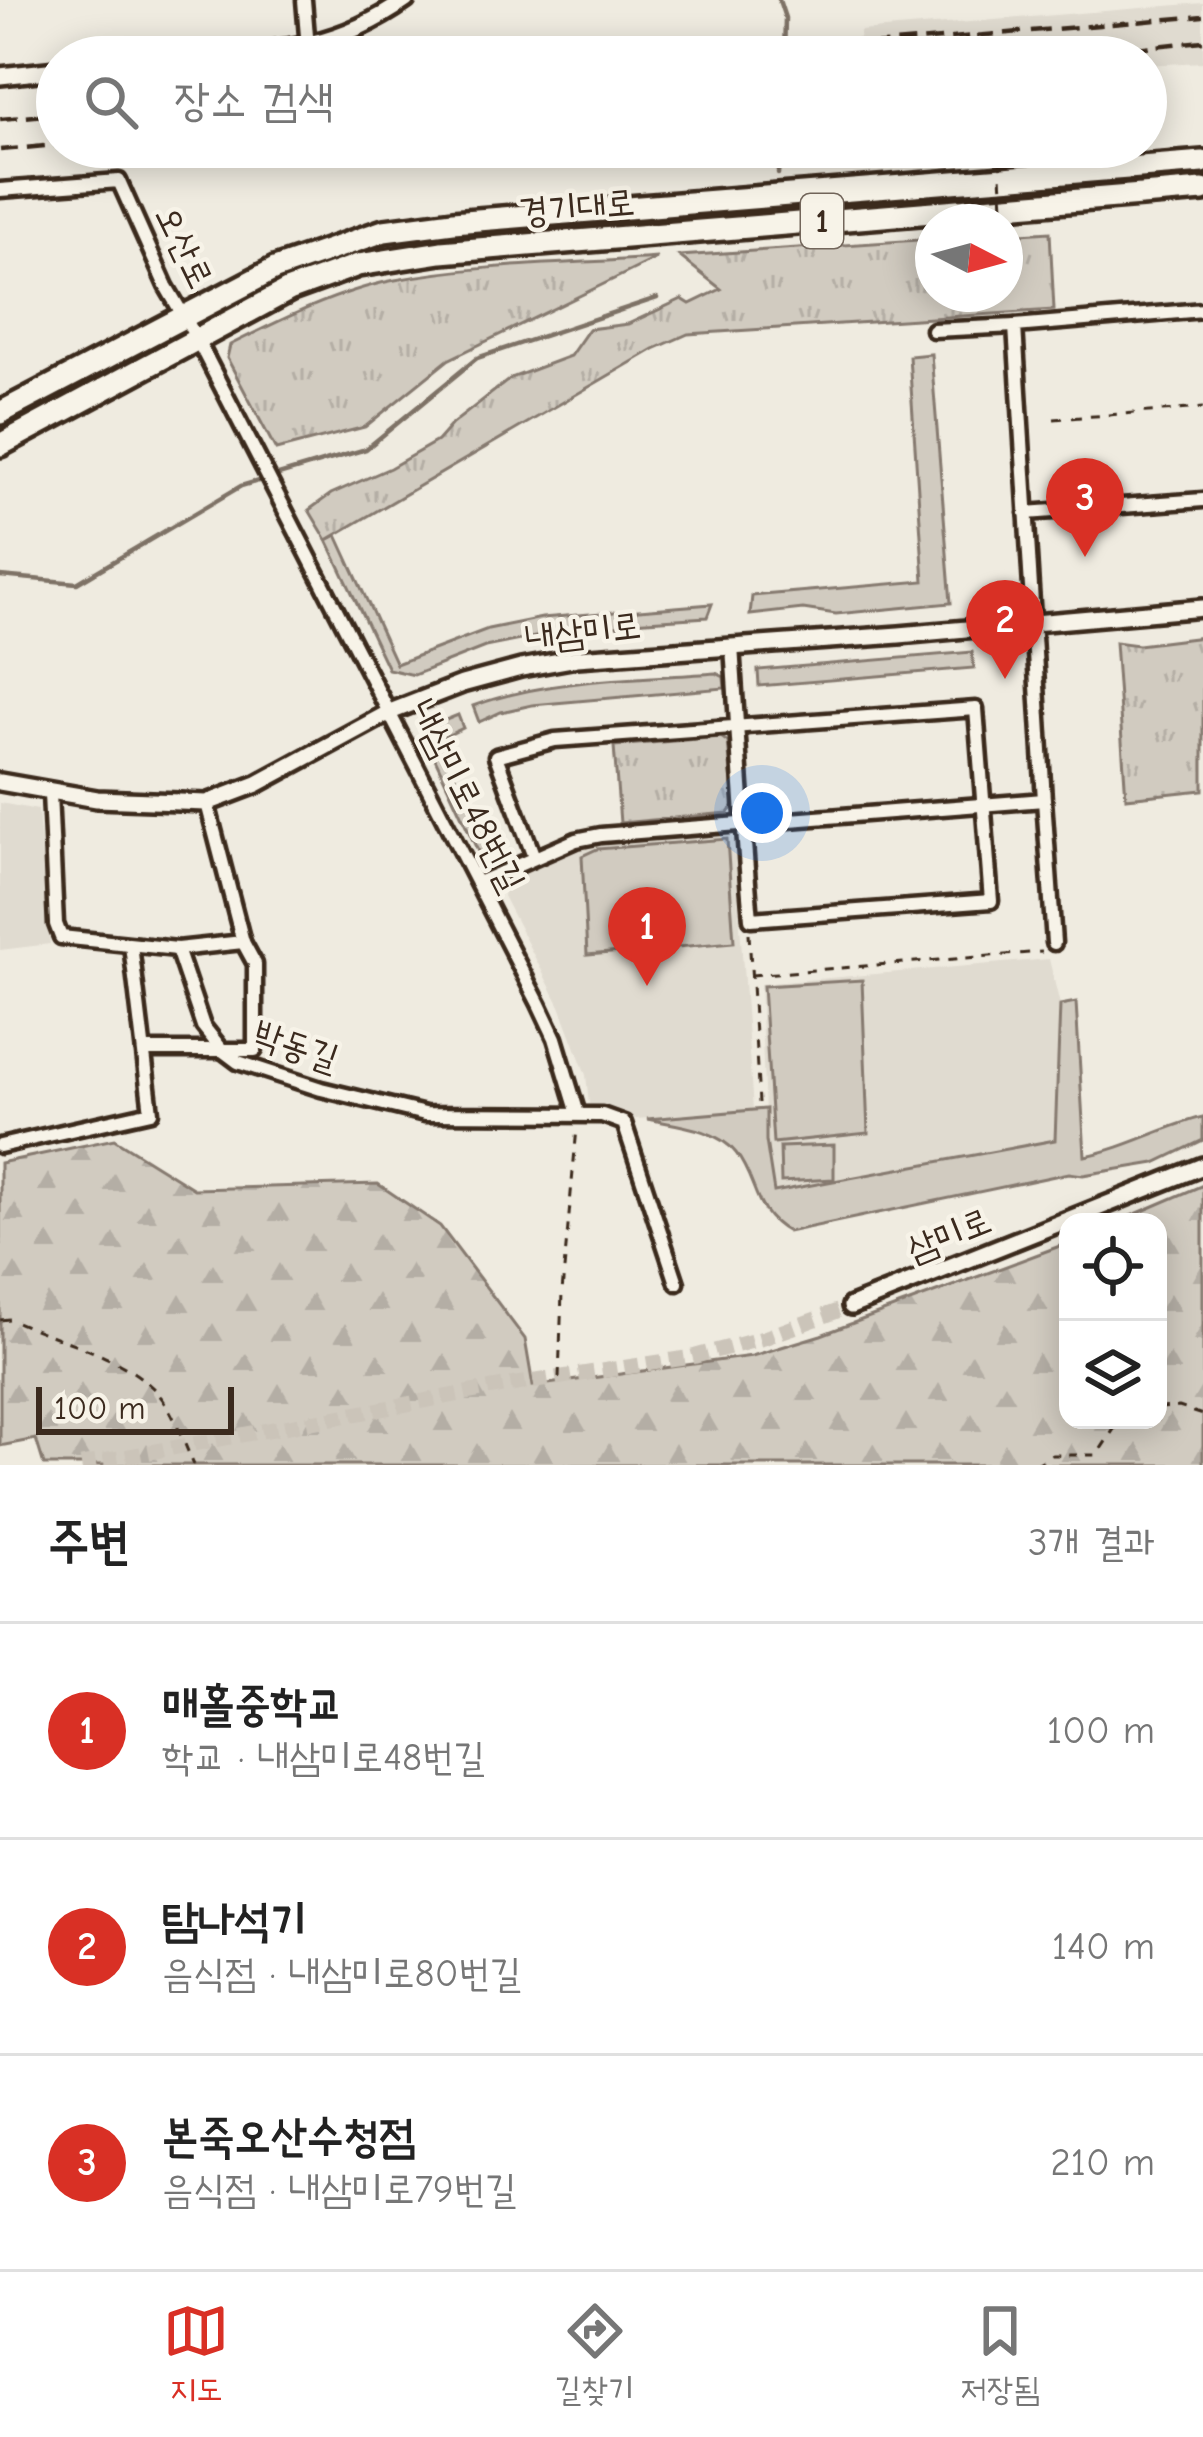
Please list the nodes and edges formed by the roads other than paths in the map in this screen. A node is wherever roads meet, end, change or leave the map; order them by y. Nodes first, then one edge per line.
1 (304, 0) edge
2 (406, 0) edge
3 (307, 36) edge
4 (346, 36) edge
5 (36, 72) edge
6 (0, 76) edge
7 (1203, 163) edge
8 (1167, 166) edge
9 (1138, 168) edge
10 (0, 190) edge
11 (1203, 190) edge
12 (1203, 310) edge
13 (184, 317) junction
14 (1015, 326) junction
15 (933, 330) dead end
16 (197, 339) junction
17 (0, 413) edge
18 (0, 445) edge
19 (1203, 500) edge
20 (1027, 513) junction
21 (1203, 608) edge
22 (1034, 623) junction
23 (732, 646) junction
24 (390, 712) junction
25 (737, 727) junction
26 (0, 782) edge
27 (50, 793) junction
28 (1044, 800) junction
29 (207, 803) junction
30 (983, 805) junction
31 (742, 822) junction
32 (534, 857) junction
33 (478, 883) junction
34 (243, 942) junction
35 (1054, 943) dead end
36 (131, 945) junction
37 (177, 949) junction
38 (144, 1050) junction
39 (222, 1050) junction
40 (578, 1114) junction
41 (0, 1146) edge
42 (1203, 1166) edge
43 (677, 1283) dead end
44 (851, 1306) tunnel mouth

1 - 3 street
2 - 4 street
5 - 6 street
7 - 8 main road, 경기대로 / 1
9 - 13 main road, 경기대로 / 1
10 - 13 street, 오산로
11 - 16 main road, 경기대로 / 1
12 - 14 street
13 - 16 street, 내삼미로48번길
13 - 17 main road, 경기대로 / 1
14 - 15 street
14 - 20 street
16 - 18 main road, 경기대로 / 1
16 - 24 street, 내삼미로48번길
19 - 20 street
20 - 22 street
21 - 22 street, 내삼미로
22 - 23 street, 내삼미로
22 - 28 street
23 - 24 street, 내삼미로
23 - 25 street
24 - 29 street, 내삼미로
24 - 33 street, 내삼미로48번길
25 - 30 street
25 - 31 street
25 - 32 street
26 - 27 street, 내삼미로
27 - 29 street, 내삼미로
27 - 36 street
28 - 30 street
28 - 35 street
29 - 34 street
30 - 31 street
30 - 31 street
31 - 32 street
32 - 33 street
33 - 40 street, 내삼미로48번길
34 - 37 street
34 - 39 street
36 - 37 street
36 - 38 street
37 - 39 street, 박동길
38 - 39 street
38 - 41 street
39 - 40 street, 박동길
40 - 43 street
42 - 44 street, 삼미로

